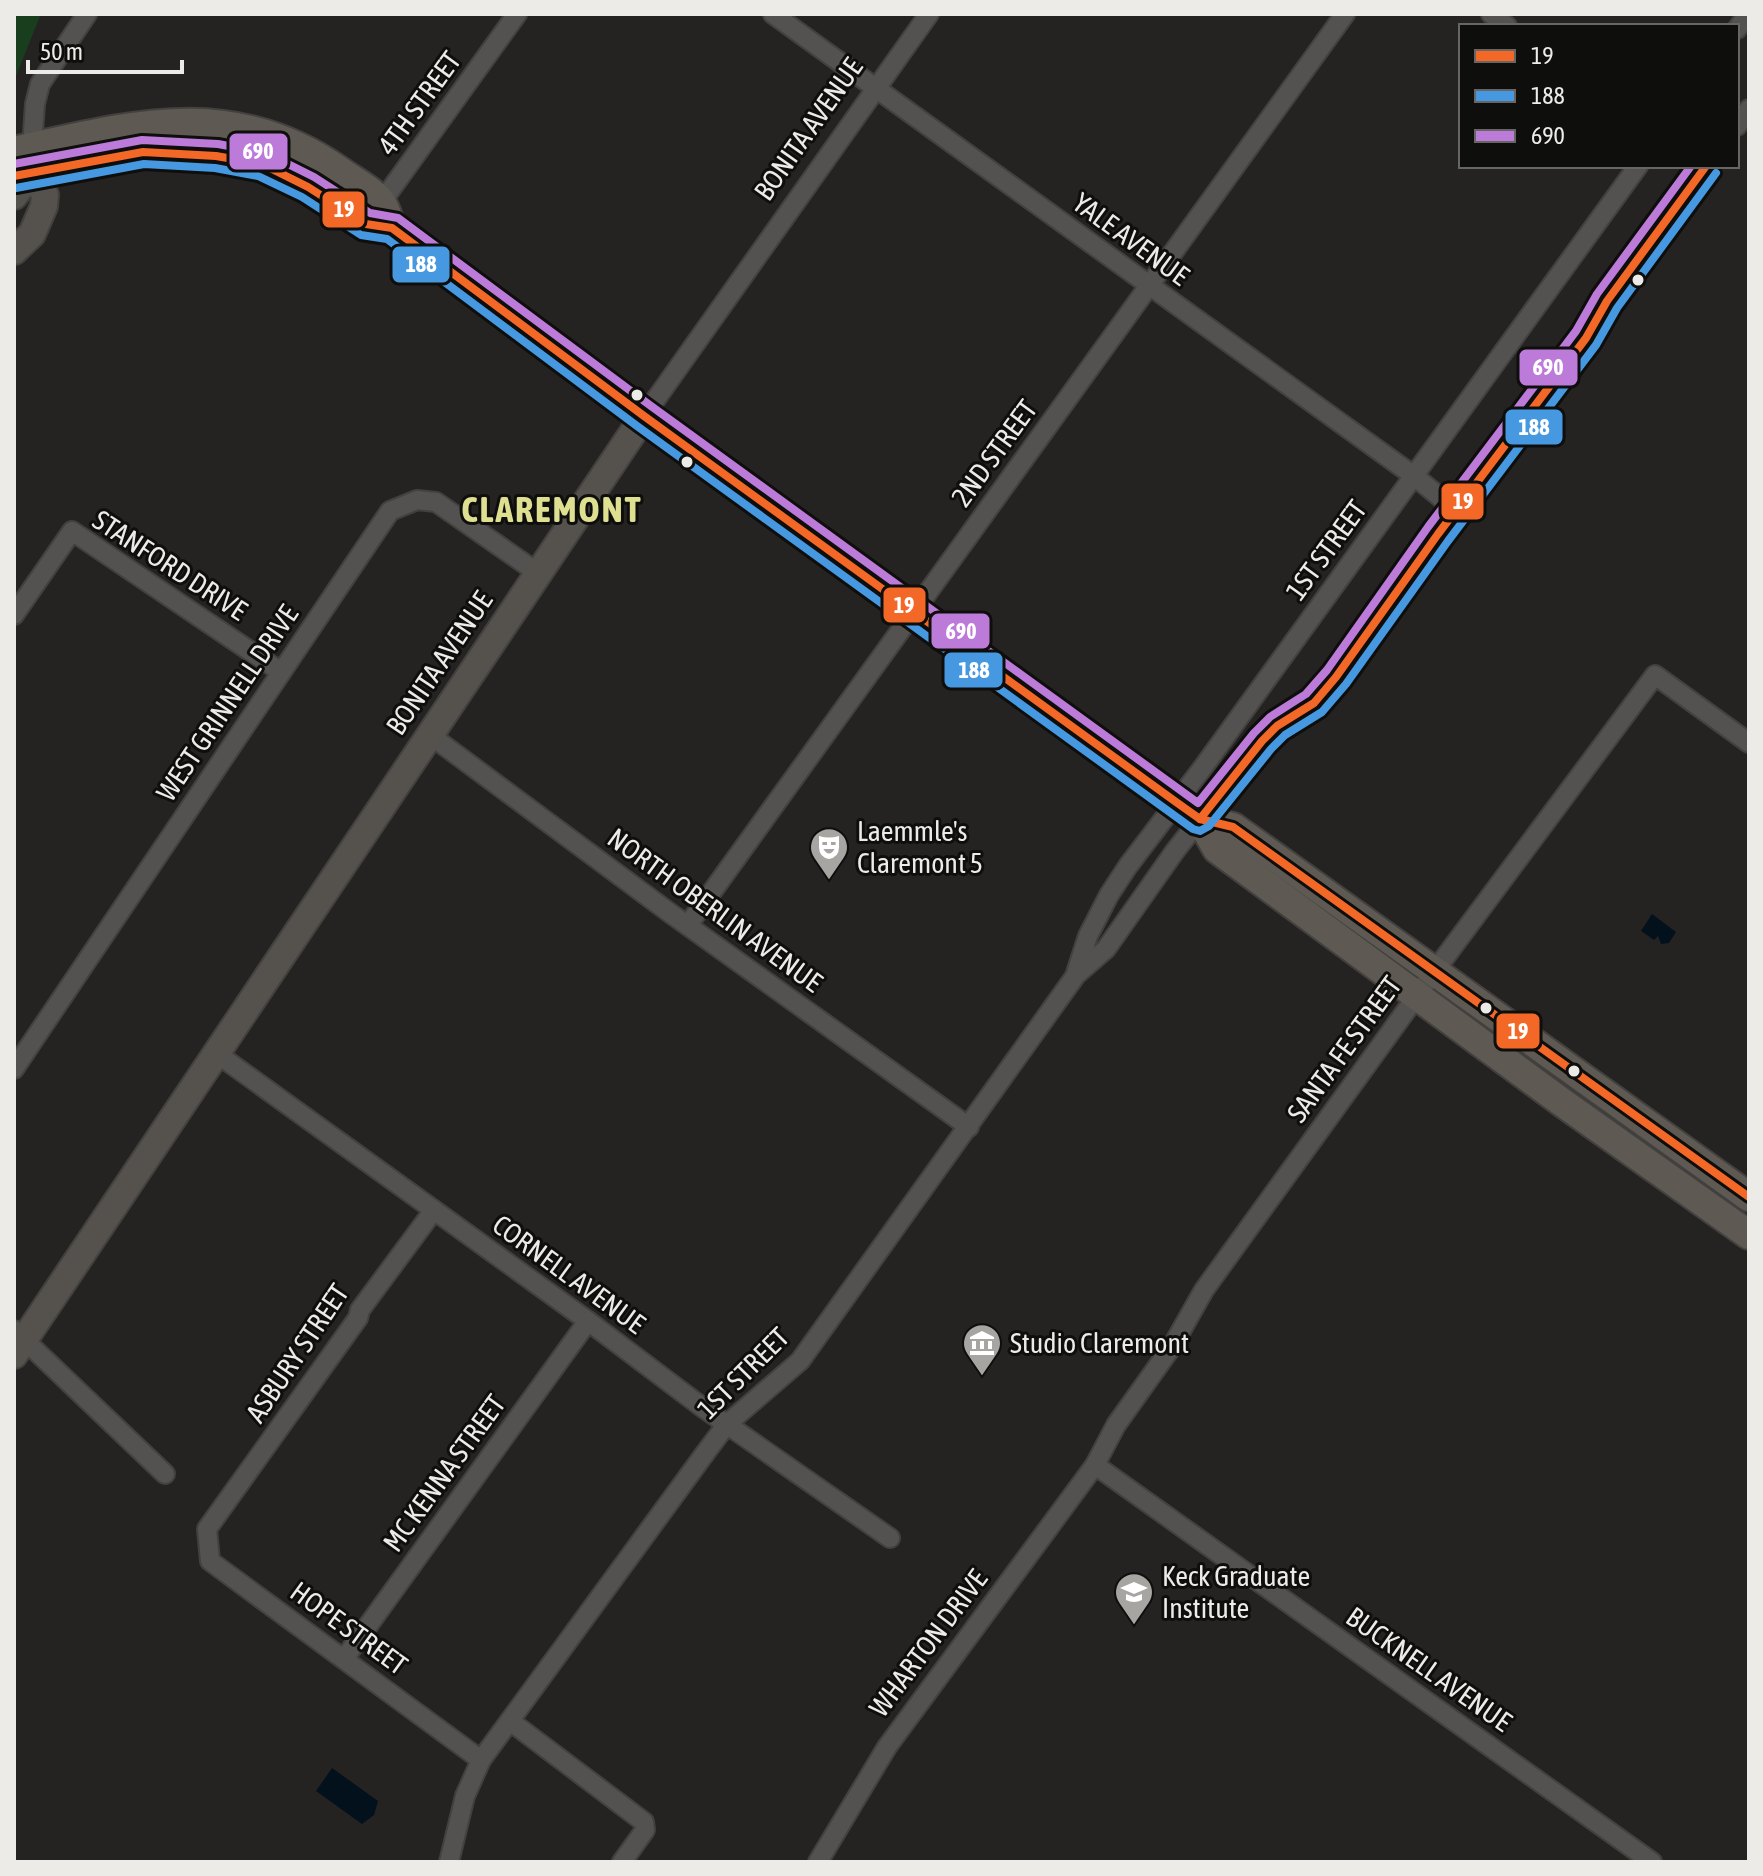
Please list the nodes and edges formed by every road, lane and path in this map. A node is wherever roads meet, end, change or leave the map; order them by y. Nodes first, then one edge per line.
1 (87, 14) edge
2 (517, 14) edge
3 (773, 14) edge
4 (929, 14) edge
5 (1345, 14) edge
6 (875, 89) junction
7 (251, 129) junction
8 (23, 161) edge
9 (244, 161) junction
10 (1637, 168) edge
11 (1703, 168) edge
12 (14, 196) edge
13 (380, 218) junction
14 (14, 251) edge
15 (1148, 286) junction
16 (644, 416) junction
17 (1414, 476) junction
18 (1456, 510) junction
19 (538, 573) junction
20 (914, 611) junction
21 (14, 615) edge
22 (281, 672) junction
23 (430, 735) junction
24 (1749, 743) edge
25 (1176, 802) junction
26 (1200, 819) junction
27 (688, 925) junction
28 (1434, 972) junction
29 (1076, 975) junction
30 (1416, 997) junction
31 (216, 1053) junction
32 (14, 1069) edge
33 (969, 1127) junction
34 (1749, 1197) edge
35 (434, 1210) junction
36 (1749, 1235) edge
37 (588, 1321) junction
38 (17, 1342) edge
39 (727, 1424) junction
40 (1095, 1465) junction
41 (165, 1474) dead end
42 (207, 1529) joint
43 (890, 1538) dead end
44 (344, 1659) junction
45 (510, 1721) junction
46 (481, 1760) junction
47 (449, 1862) edge
48 (622, 1862) edge
49 (818, 1862) edge
50 (1652, 1862) edge

1 - 8 street
2 - 13 street, 4TH STREET
3 - 6 street, YALE AVENUE
4 - 6 street, BONITA AVENUE
5 - 15 street, 2ND STREET
6 - 15 street, YALE AVENUE
6 - 16 street, BONITA AVENUE
7 - 8 main road
7 - 9 main road
7 - 13 main road
8 - 9 main road
8 - 12 main road
8 - 14 main road
9 - 13 main road
10 - 17 street, 1ST STREET
11 - 18 street, 1ST STREET
13 - 16 main road
15 - 17 street, YALE AVENUE
15 - 20 street, 2ND STREET
16 - 19 main road, BONITA AVENUE
16 - 20 main road
17 - 18 street, YALE AVENUE
17 - 25 street, 1ST STREET
18 - 26 street, 1ST STREET
19 - 22 street, WEST GRINNELL DRIVE
19 - 23 main road, BONITA AVENUE
20 - 25 main road
20 - 27 street, 2ND STREET
21 - 22 street, STANFORD DRIVE
22 - 32 street, WEST GRINNELL DRIVE
23 - 27 street, NORTH OBERLIN AVENUE
23 - 31 main road, BONITA AVENUE
24 - 28 street, SANTA FE STREET
25 - 26 main road
25 - 29 street, 1ST STREET
26 - 28 main road
26 - 29 street, 1ST STREET
26 - 30 main road
27 - 33 street, NORTH OBERLIN AVENUE
28 - 30 street, SANTA FE STREET
28 - 34 main road
29 - 33 street, 1ST STREET
30 - 36 main road
30 - 40 street, SANTA FE STREET
31 - 35 street, CORNELL AVENUE
31 - 38 main road, BONITA AVENUE
33 - 39 street, 1ST STREET
35 - 37 street, CORNELL AVENUE
35 - 42 street, ASBURY STREET
37 - 39 street, CORNELL AVENUE
37 - 44 street, MC KENNA STREET
38 - 41 street
39 - 43 street, CORNELL AVENUE
39 - 45 street, 1ST STREET
40 - 49 street, WHARTON DRIVE
40 - 50 street, BUCKNELL AVENUE
42 - 44 street, HOPE STREET
44 - 46 street, HOPE STREET
45 - 46 street, 1ST STREET
45 - 48 street
46 - 47 street, 1ST STREET

